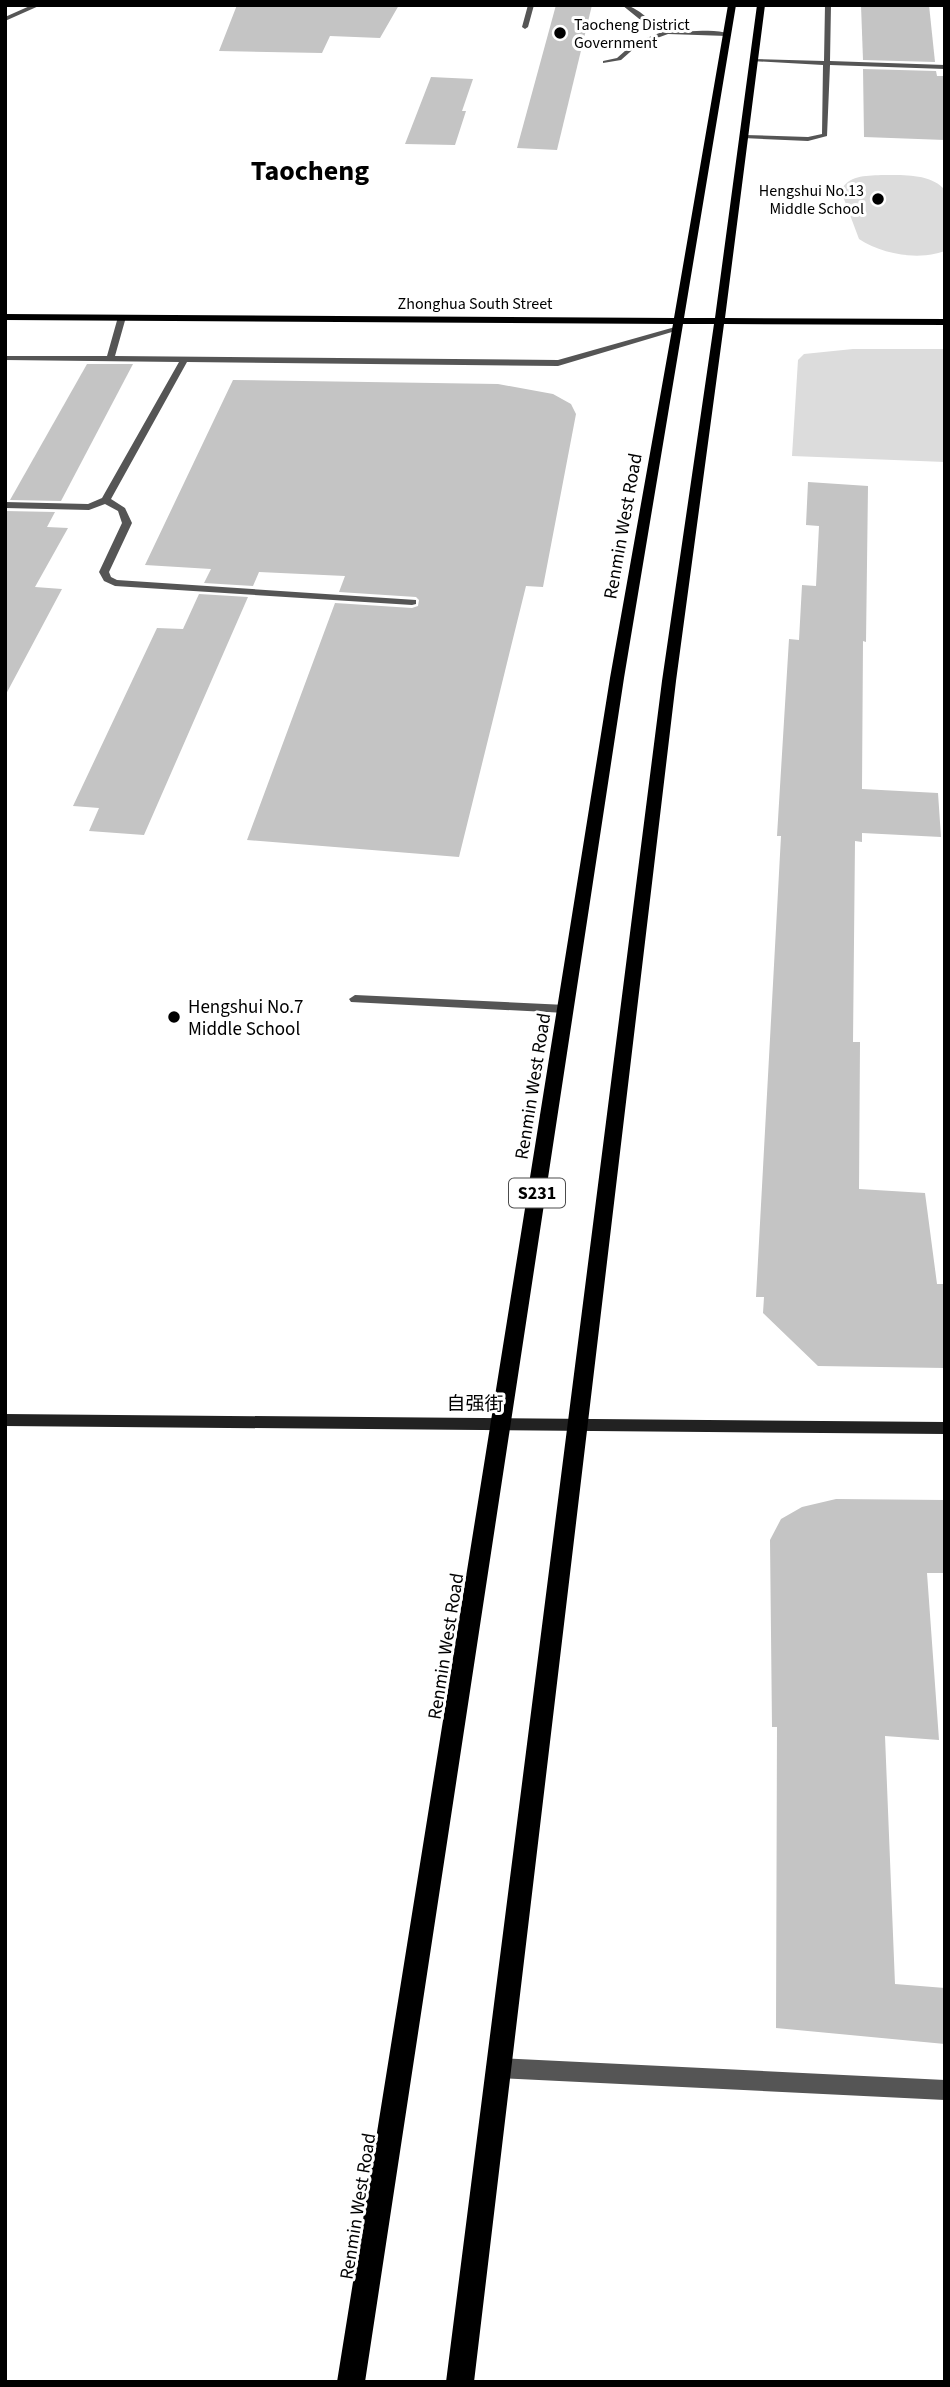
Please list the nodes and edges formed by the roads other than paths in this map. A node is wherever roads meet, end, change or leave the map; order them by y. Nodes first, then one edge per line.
1 (38, 5) edge
2 (531, 5) edge
3 (625, 5) edge
4 (732, 5) edge
5 (761, 5) edge
6 (828, 5) edge
7 (5, 19) edge
8 (525, 27) dead end
9 (667, 32) junction
10 (727, 34) junction
11 (754, 61) junction
12 (605, 62) dead end
13 (827, 63) junction
14 (945, 67) edge
15 (745, 137) junction
16 (5, 307) edge
17 (945, 312) edge
18 (720, 316) junction
19 (5, 317) edge
20 (122, 317) junction
21 (680, 320) junction
22 (945, 322) edge
23 (5, 358) edge
24 (110, 359) junction
25 (185, 359) junction
26 (106, 500) junction
27 (5, 505) edge
28 (412, 602) dead end
29 (355, 999) dead end
30 (566, 1009) junction
31 (5, 1420) edge
32 (500, 1424) junction
33 (578, 1425) junction
34 (945, 1428) edge
35 (499, 2068) junction
36 (945, 2090) edge
37 (351, 2382) edge
38 (460, 2382) edge

1 - 7 street
2 - 8 street
3 - 9 street
4 - 10 main road, Renmin West Road / S231
5 - 11 main road
6 - 13 street
9 - 10 street
9 - 12 street
10 - 21 main road, Renmin West Road / S231
11 - 13 street
11 - 15 main road
13 - 14 street
13 - 15 street
15 - 18 main road
16 - 21 main road, Zhonghua South Street
17 - 18 main road, Zhonghua South Street
18 - 21 main road, Zhonghua South Street
18 - 22 main road, Zhonghua South Street
18 - 33 main road
19 - 20 main road, Zhonghua South Street
20 - 21 main road, Zhonghua South Street
20 - 24 street
21 - 25 street
21 - 30 main road, Renmin West Road / S231
23 - 24 street
24 - 25 street
25 - 26 street
26 - 27 street
26 - 28 street
29 - 30 street
30 - 32 main road, Renmin West Road / S231
31 - 32 street, 自强街
32 - 33 street, 自强街
32 - 37 main road, Renmin West Road / S231
33 - 34 street, 自强街
33 - 35 main road
35 - 36 street
35 - 38 main road

